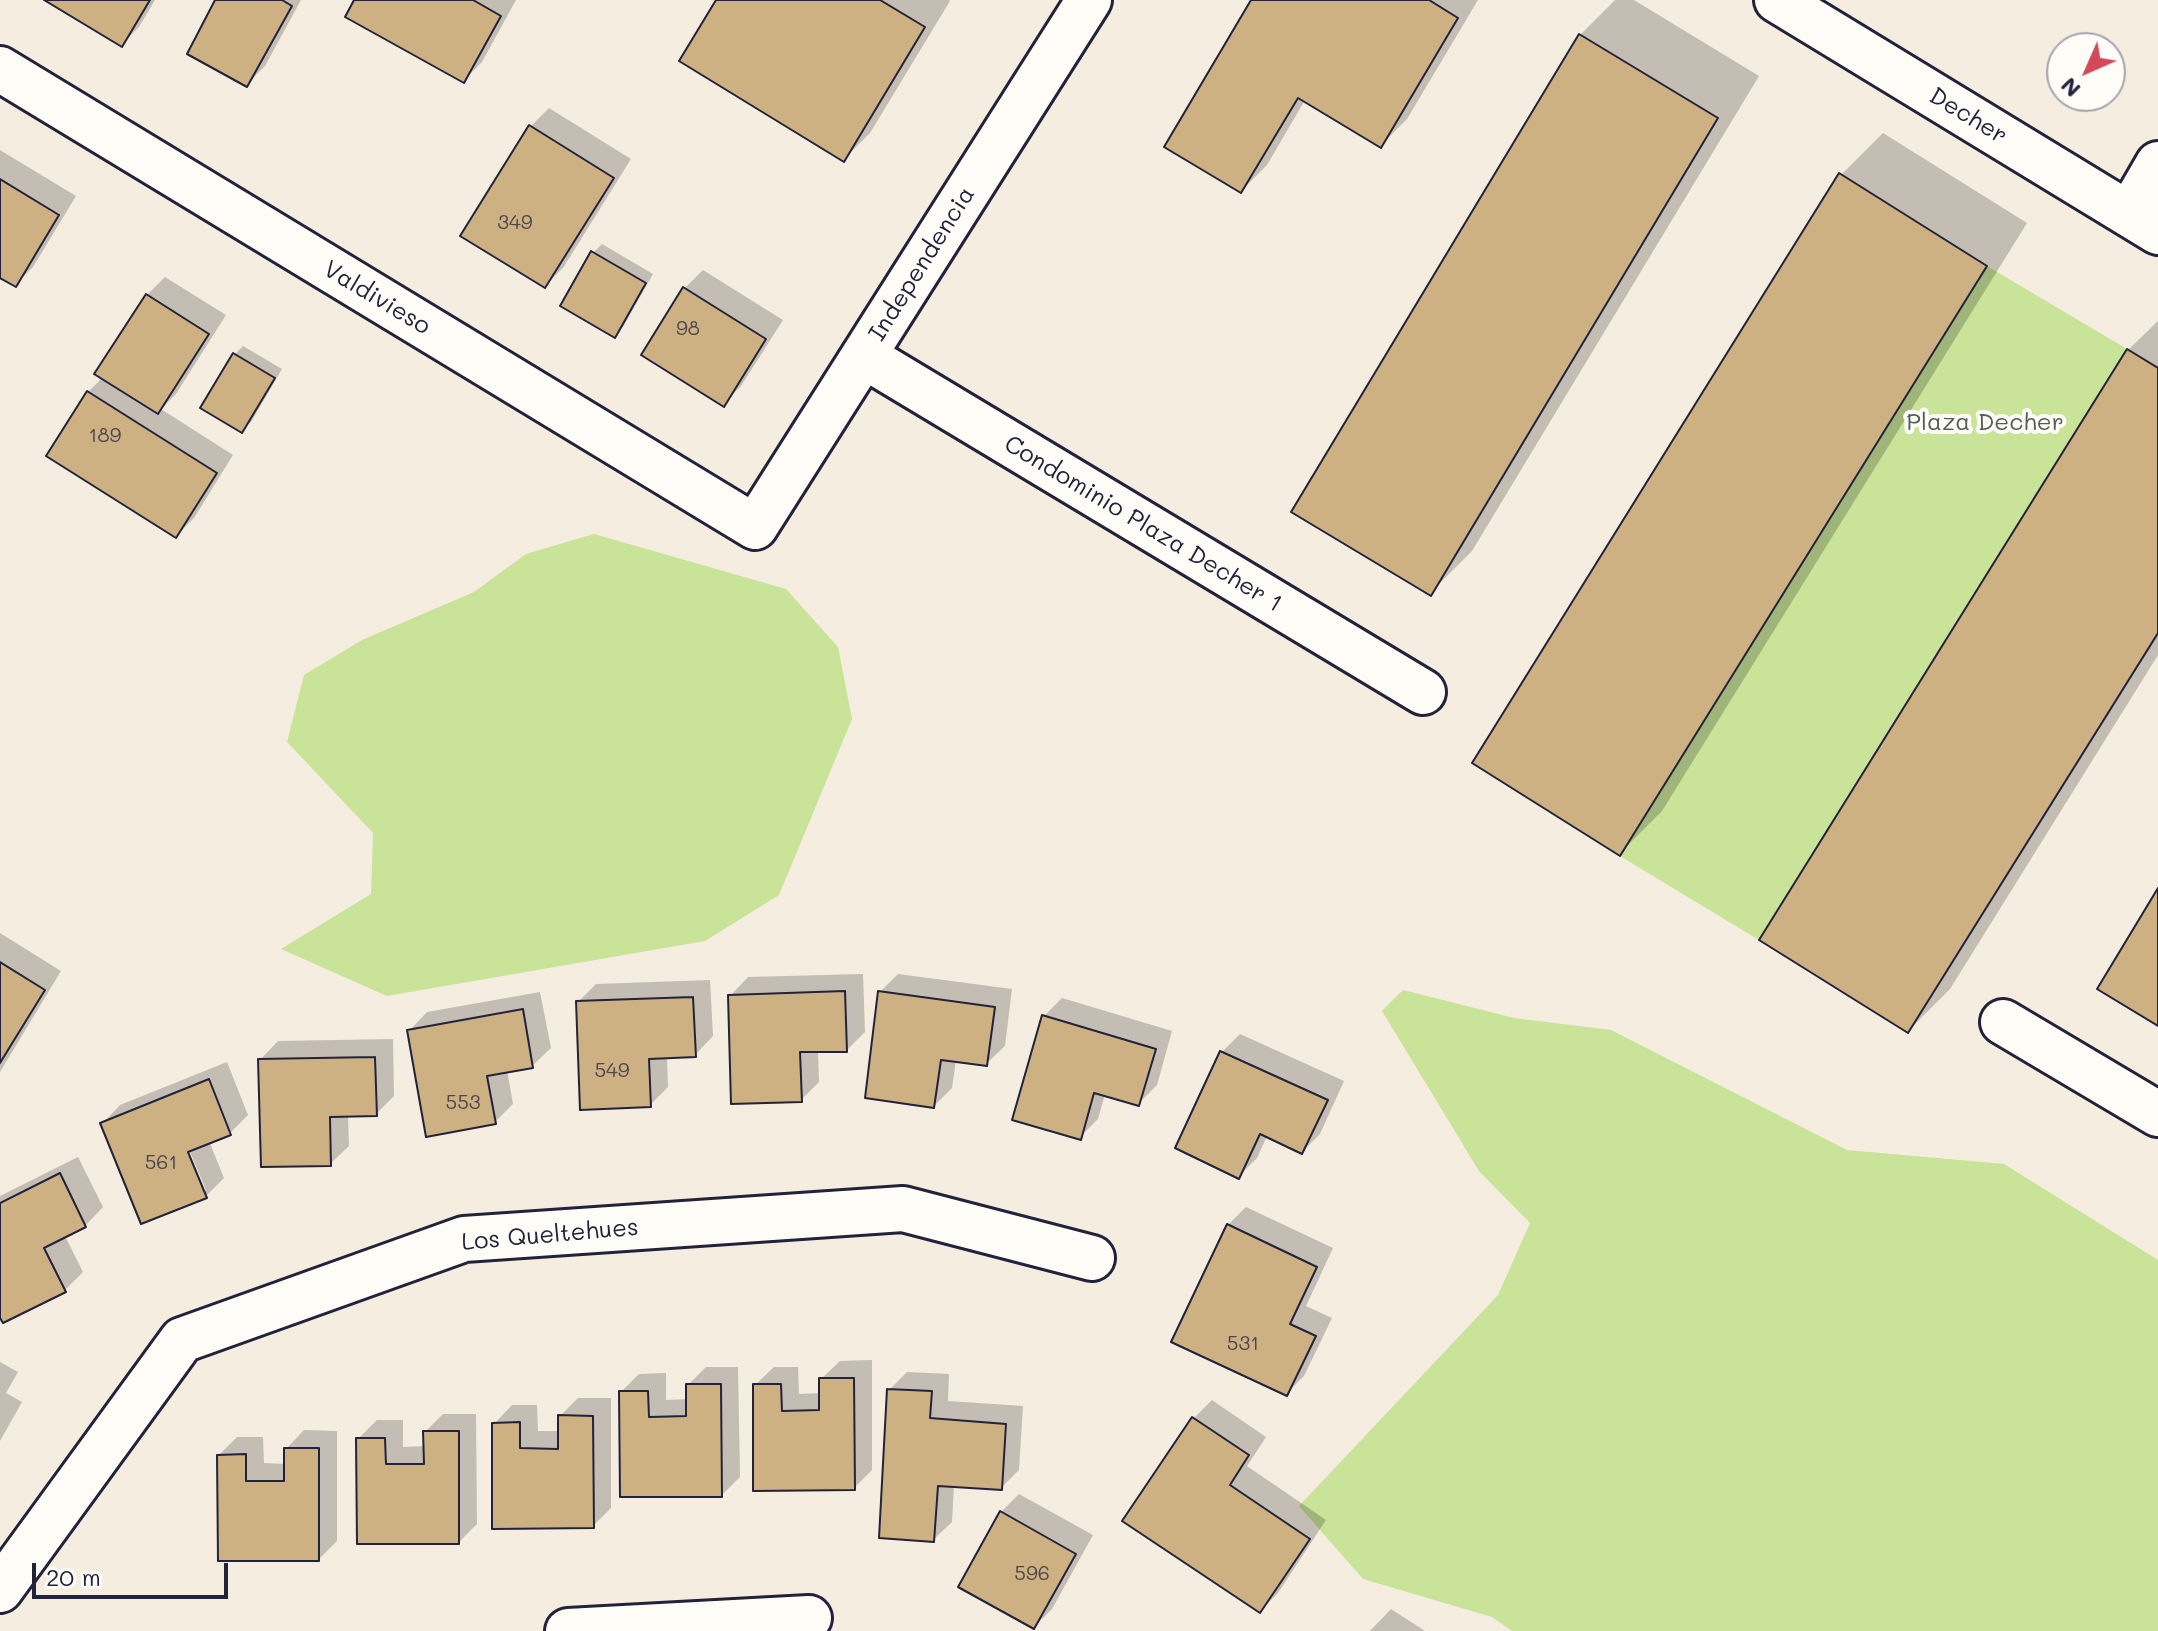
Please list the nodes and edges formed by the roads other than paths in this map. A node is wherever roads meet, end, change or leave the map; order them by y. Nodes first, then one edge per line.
1 (1089, 0) edge
2 (1777, 0) edge
3 (0, 69) edge
4 (2158, 164) edge
5 (2143, 223) edge
6 (864, 356) junction
7 (755, 527) joint
8 (1423, 692) dead end
9 (2003, 1022) dead end
10 (2158, 1114) edge
11 (1092, 1258) dead end
12 (0, 1590) edge
13 (809, 1618) dead end
14 (568, 1631) edge

1 - 6 street, Independencia
2 - 5 street, Decher
3 - 7 street, Valdivieso
4 - 5 street
6 - 7 street, Independencia
6 - 8 street, Condominio Plaza Decher 1
9 - 10 street
11 - 12 street, Los Queltehues
13 - 14 street

